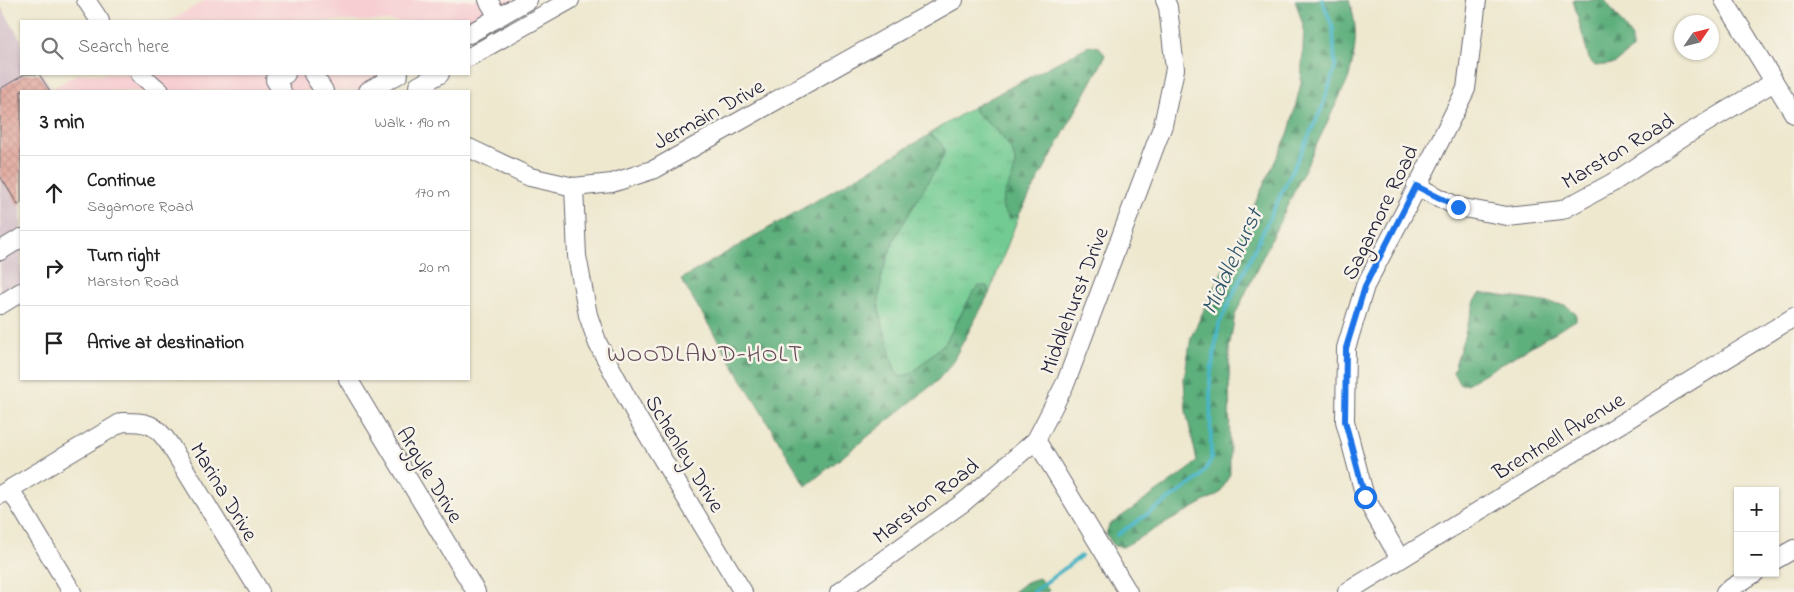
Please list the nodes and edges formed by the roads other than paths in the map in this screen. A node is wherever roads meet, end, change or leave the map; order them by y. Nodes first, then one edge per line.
1 (86, 0) edge
2 (488, 0) edge
3 (528, 0) edge
4 (570, 0) edge
5 (954, 0) edge
6 (1165, 0) edge
7 (1477, 0) edge
8 (1724, 0) edge
9 (498, 17) junction
10 (99, 20) edge
11 (470, 33) edge
12 (470, 56) edge
13 (141, 75) edge
14 (284, 75) edge
15 (314, 75) edge
16 (397, 75) edge
17 (438, 75) edge
18 (1774, 82) junction
19 (416, 84) edge
20 (159, 90) edge
21 (281, 90) edge
22 (323, 90) edge
23 (370, 90) edge
24 (1794, 114) edge
25 (470, 148) edge
26 (1416, 186) junction
27 (574, 187) junction
28 (20, 239) edge
29 (0, 251) edge
30 (20, 293) edge
31 (1, 303) edge
32 (1794, 317) edge
33 (349, 380) edge
34 (1036, 440) junction
35 (5, 492) edge
36 (1794, 548) edge
37 (1779, 557) edge
38 (1400, 559) junction
39 (1747, 583) edge
40 (72, 592) edge
41 (260, 592) edge
42 (476, 592) edge
43 (743, 592) edge
44 (839, 592) edge
45 (1128, 592) edge
46 (1347, 592) edge
47 (1725, 592) edge

1 - 10 street
2 - 9 street
3 - 9 street
4 - 12 street
5 - 27 street, Jermain Drive
6 - 34 street, Middlehurst Drive
7 - 26 street, Sagamore Road
8 - 18 street
9 - 11 street
13 - 20 street
14 - 21 street
15 - 22 street
16 - 23 street
17 - 19 street
18 - 24 street
18 - 26 street, Marston Road
25 - 27 street, Jermain Drive
26 - 38 street, Sagamore Road
27 - 43 street, Schenley Drive
28 - 29 street
30 - 31 street
32 - 38 street, Brentnell Avenue
33 - 42 street, Argyle Drive
34 - 44 street, Marston Road
34 - 45 street
35 - 40 street
35 - 41 street, Marina Drive
36 - 37 street
38 - 46 street, Brentnell Avenue
39 - 47 street

